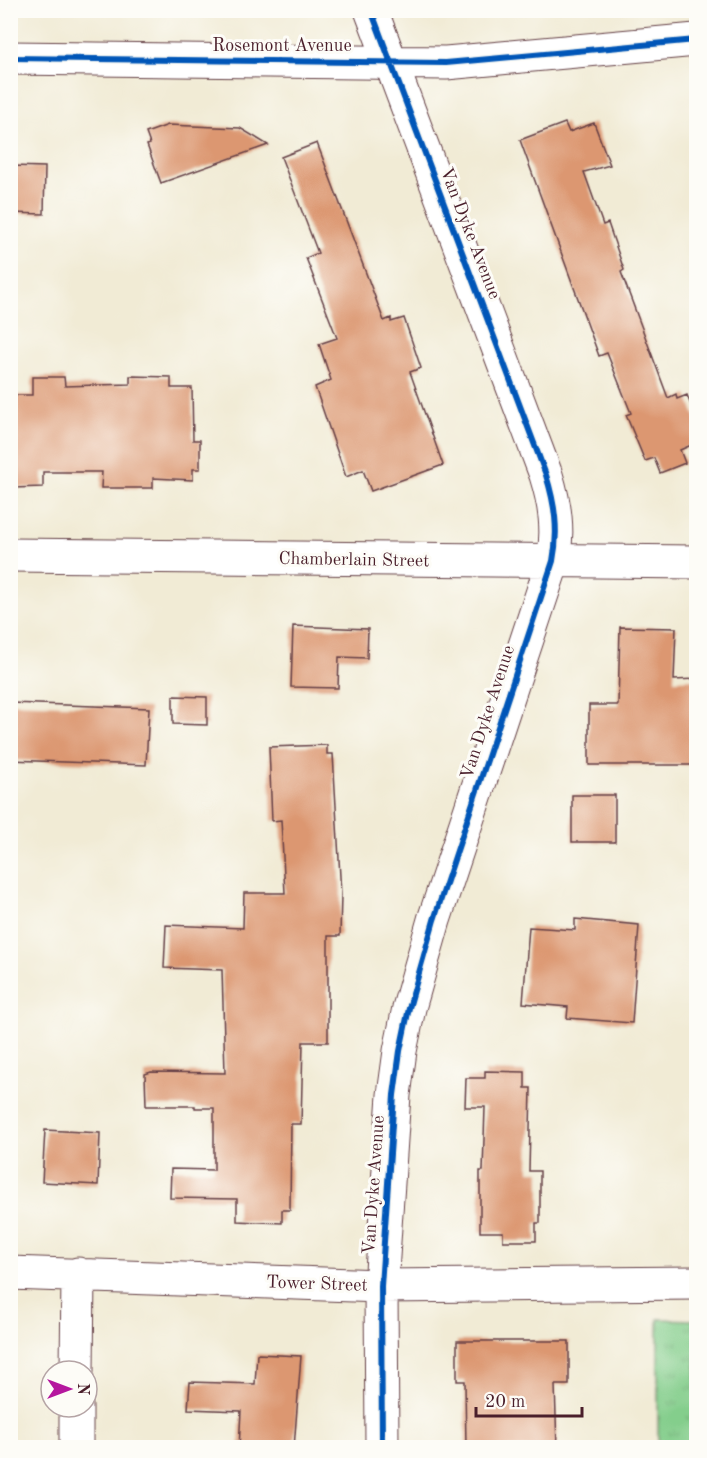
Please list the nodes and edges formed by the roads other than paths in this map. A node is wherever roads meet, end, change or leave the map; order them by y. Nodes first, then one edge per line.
1 (371, 10) edge
2 (696, 40) edge
3 (10, 58) edge
4 (390, 61) junction
5 (10, 555) edge
6 (553, 561) junction
7 (696, 562) edge
8 (10, 1273) edge
9 (78, 1274) junction
10 (696, 1283) edge
11 (381, 1286) junction
12 (77, 1359) edge
13 (76, 1419) edge
14 (76, 1448) edge
15 (382, 1448) edge

1 - 4 street, Van Dyke Avenue
2 - 4 street, Rosemont Avenue
3 - 4 street, Rosemont Avenue
4 - 6 street, Van Dyke Avenue
5 - 6 street, Chamberlain Street
6 - 7 street, Chamberlain Street
6 - 11 street, Van Dyke Avenue
8 - 9 street, Tower Street
9 - 11 street, Tower Street
9 - 12 street
10 - 11 street, Tower Street
11 - 15 street, Van Dyke Avenue
13 - 14 street

